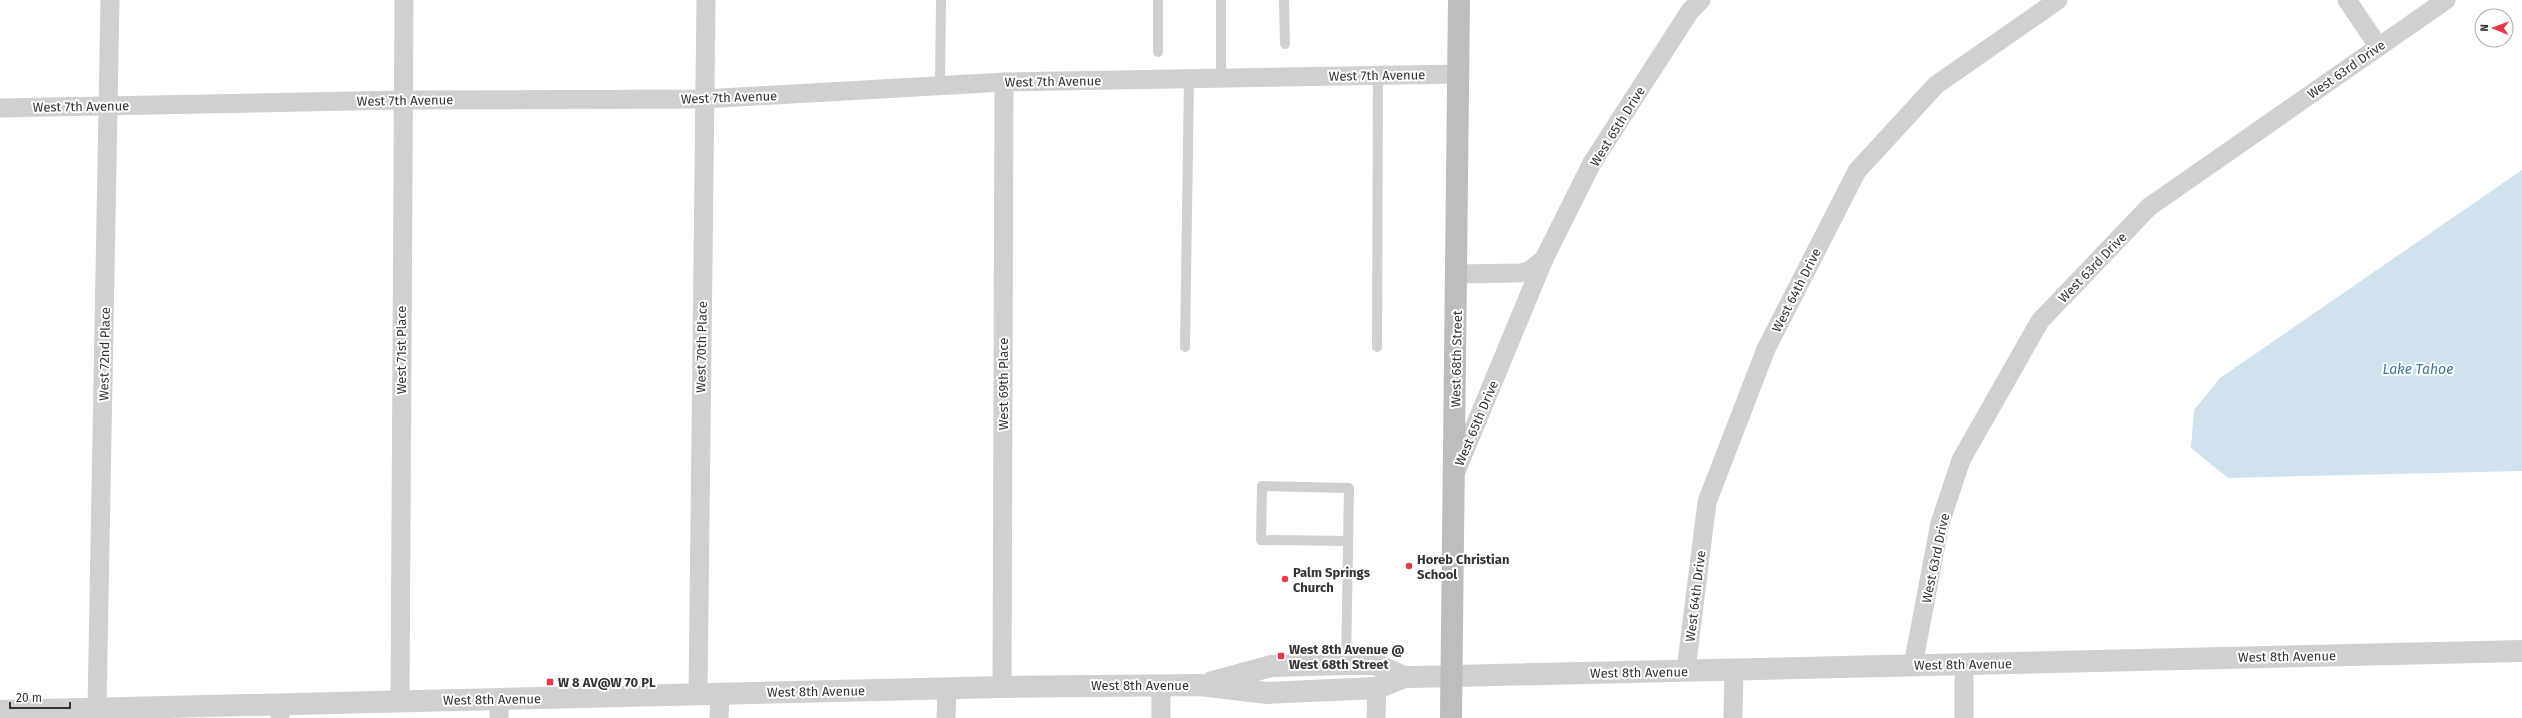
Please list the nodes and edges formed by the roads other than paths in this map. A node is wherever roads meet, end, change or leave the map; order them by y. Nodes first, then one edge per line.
1 (110, 0) edge
2 (404, 0) edge
3 (706, 0) edge
4 (941, 0) edge
5 (1158, 0) edge
6 (1220, 0) edge
7 (1284, 0) edge
8 (1459, 0) edge
9 (1701, 0) edge
10 (2058, 0) edge
11 (2347, 0) edge
12 (2446, 0) edge
13 (1285, 44) dead end
14 (2378, 46) junction
15 (1158, 52) dead end
16 (1458, 74) junction
17 (1378, 76) junction
18 (1221, 78) junction
19 (1189, 79) junction
20 (1004, 82) junction
21 (940, 86) junction
22 (704, 99) junction
23 (402, 100) junction
24 (109, 105) junction
25 (0, 108) edge
26 (1544, 259) junction
27 (1456, 274) junction
28 (1377, 346) dead end
29 (1185, 347) dead end
30 (1454, 476) junction
31 (1348, 541) junction
32 (2522, 651) edge
33 (1346, 664) junction
34 (1964, 664) junction
35 (1913, 665) junction
36 (1734, 669) junction
37 (1686, 670) junction
38 (1451, 676) junction
39 (1404, 678) junction
40 (1161, 685) junction
41 (1200, 685) junction
42 (1002, 687) junction
43 (947, 688) junction
44 (1377, 688) junction
45 (720, 693) junction
46 (698, 694) junction
47 (400, 701) junction
48 (98, 708) junction
49 (499, 708) edge
50 (0, 710) edge
51 (280, 711) edge
52 (52, 714) edge
53 (719, 718) edge
54 (946, 718) edge
55 (1160, 718) edge
56 (1376, 718) edge
57 (1451, 718) edge
58 (1734, 718) edge
59 (1964, 718) edge

1 - 24 street, West 72nd Place
2 - 23 street, West 71st Place
3 - 22 street, West 70th Place
4 - 21 lane
5 - 15 lane
6 - 18 lane
7 - 13 lane
8 - 16 main road, West 68th Street
9 - 26 street, West 65th Drive
10 - 37 street, West 64th Drive
11 - 14 street
12 - 14 street, West 63rd Drive
14 - 35 street, West 63rd Drive
16 - 17 street, West 7th Avenue
16 - 27 main road, West 68th Street
17 - 18 street, West 7th Avenue
17 - 28 lane
18 - 19 street, West 7th Avenue
19 - 20 street, West 7th Avenue
19 - 29 lane
20 - 21 street, West 7th Avenue
20 - 42 street, West 69th Place
21 - 22 street, West 7th Avenue
22 - 23 street, West 7th Avenue
22 - 46 street, West 70th Place
23 - 24 street, West 7th Avenue
23 - 47 street, West 71st Place
24 - 25 street, West 7th Avenue
24 - 48 street, West 72nd Place
26 - 27 street, West 65th Drive
26 - 30 street, West 65th Drive
27 - 30 main road, West 68th Street
30 - 38 main road, West 68th Street
31 - 31 lane
31 - 33 lane
32 - 34 street, West 8th Avenue
33 - 39 street, West 8th Avenue
33 - 41 street, West 8th Avenue
34 - 35 street, West 8th Avenue
34 - 59 street
35 - 36 street, West 8th Avenue
36 - 37 street, West 8th Avenue
36 - 58 street
37 - 38 street, West 8th Avenue
38 - 39 street, West 8th Avenue
38 - 57 main road, West 68th Street
39 - 44 street, West 8th Avenue
40 - 41 street, West 8th Avenue
40 - 42 street, West 8th Avenue
40 - 55 street
41 - 44 street, West 8th Avenue
42 - 43 street, West 8th Avenue
43 - 45 street, West 8th Avenue
43 - 54 street
44 - 56 street
45 - 46 street, West 8th Avenue
45 - 53 street
46 - 49 street, West 8th Avenue
47 - 49 street, West 8th Avenue
47 - 51 street, West 8th Avenue
48 - 51 street, West 8th Avenue
48 - 52 street, West 8th Avenue
50 - 52 street, West 8th Avenue

